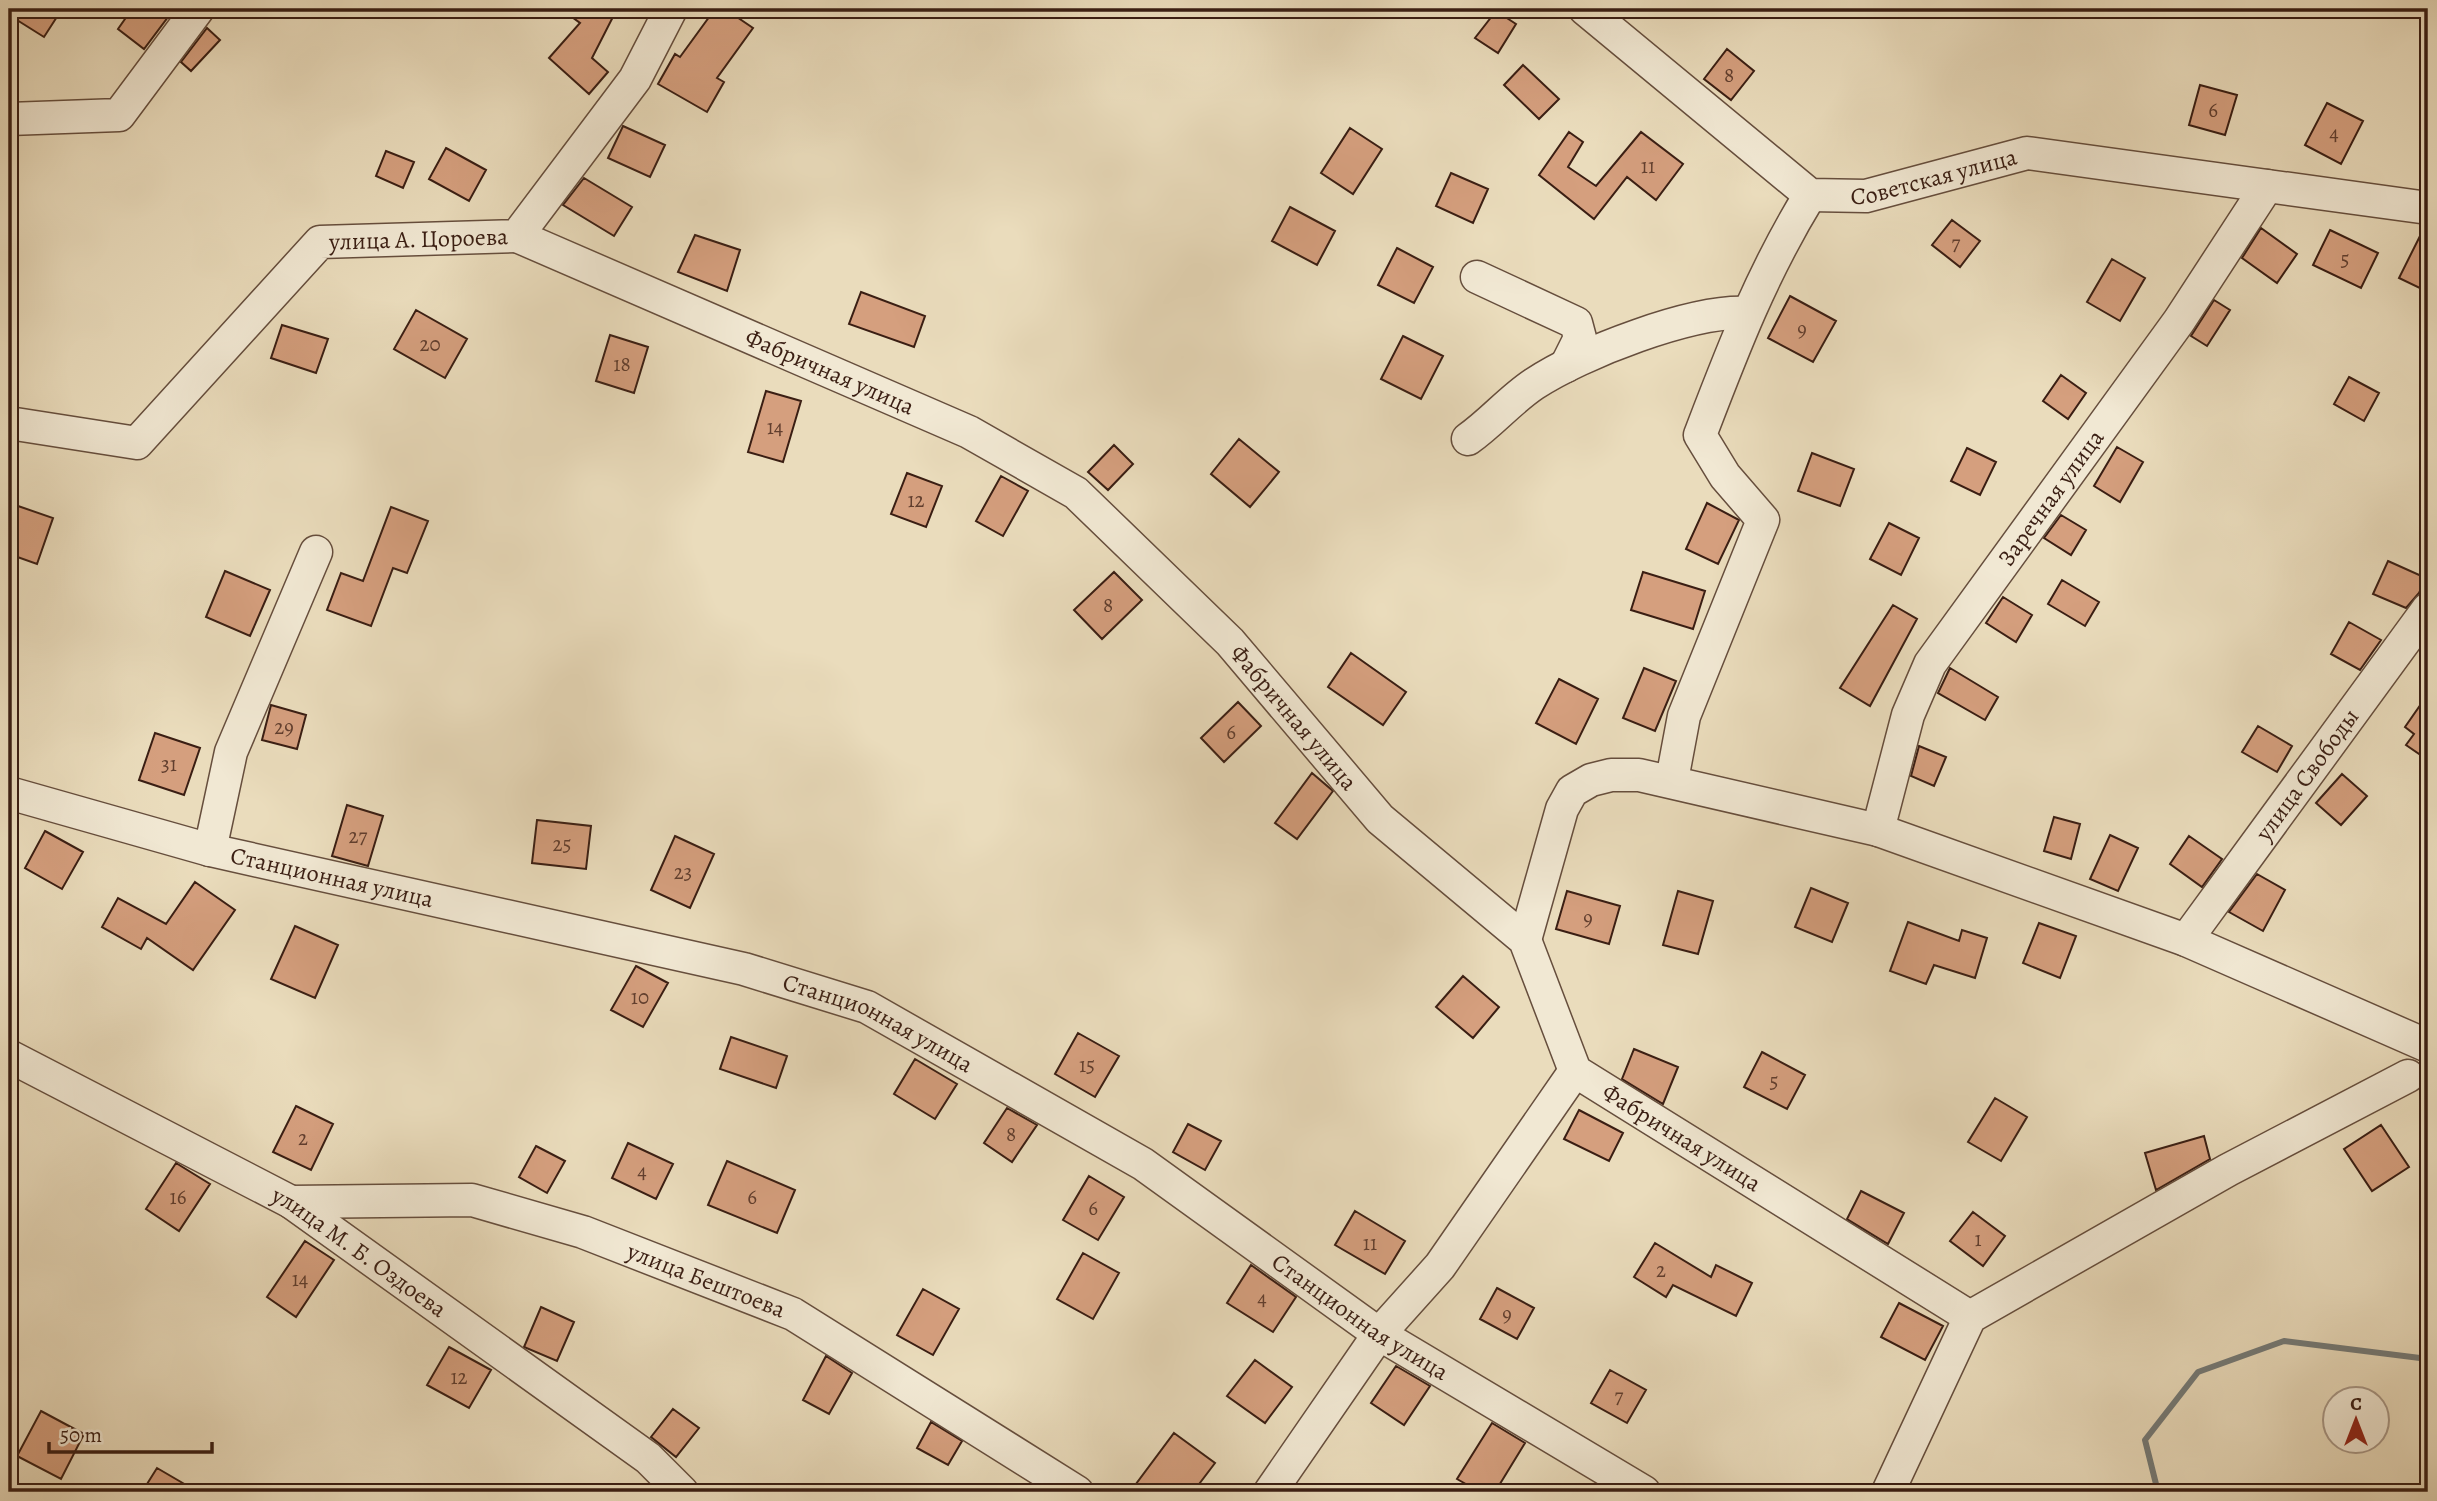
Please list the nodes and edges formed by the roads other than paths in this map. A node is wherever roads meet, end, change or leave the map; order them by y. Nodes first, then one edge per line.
1 (198, 9) edge
2 (671, 9) edge
3 (1585, 9) edge
4 (9, 120) edge
5 (2267, 186) junction
6 (1811, 195) junction
7 (2428, 208) edge
8 (517, 236) junction
9 (1477, 277) dead end
10 (1747, 313) junction
11 (1566, 366) junction
12 (9, 423) edge
13 (1468, 439) dead end
14 (316, 552) dead end
15 (2428, 609) edge
16 (1672, 780) junction
17 (9, 793) edge
18 (1878, 830) junction
19 (210, 850) junction
20 (1525, 940) junction
21 (2186, 940) junction
22 (2428, 1046) edge
23 (9, 1056) edge
24 (1574, 1071) junction
25 (2407, 1076) dead end
26 (290, 1202) junction
27 (1970, 1317) junction
28 (1378, 1334) junction
29 (682, 1492) edge
30 (1077, 1492) edge
31 (1270, 1492) edge
32 (1644, 1492) edge
33 (1888, 1492) edge

1 - 4 street
2 - 8 street, улица А. Цороева
3 - 6 street
5 - 6 street, Советская улица
5 - 7 street, Советская улица
5 - 18 street, Заречная улица
6 - 10 street
8 - 12 street, улица А. Цороева
8 - 20 street, Фабричная улица
9 - 11 street
10 - 11 street
10 - 16 street
11 - 13 street
14 - 19 street
15 - 21 street, улица Свободы
16 - 18 street
16 - 20 street
17 - 19 street, Станционная улица
18 - 21 street
19 - 28 street, Станционная улица
20 - 24 street, Фабричная улица
21 - 22 street
23 - 26 street, улица М. Б. Оздоева
24 - 27 street, Фабричная улица
24 - 28 street
25 - 27 street
26 - 29 street, улица М. Б. Оздоева
26 - 30 street, улица Бештоева
27 - 33 street
28 - 31 street
28 - 32 street, Станционная улица

